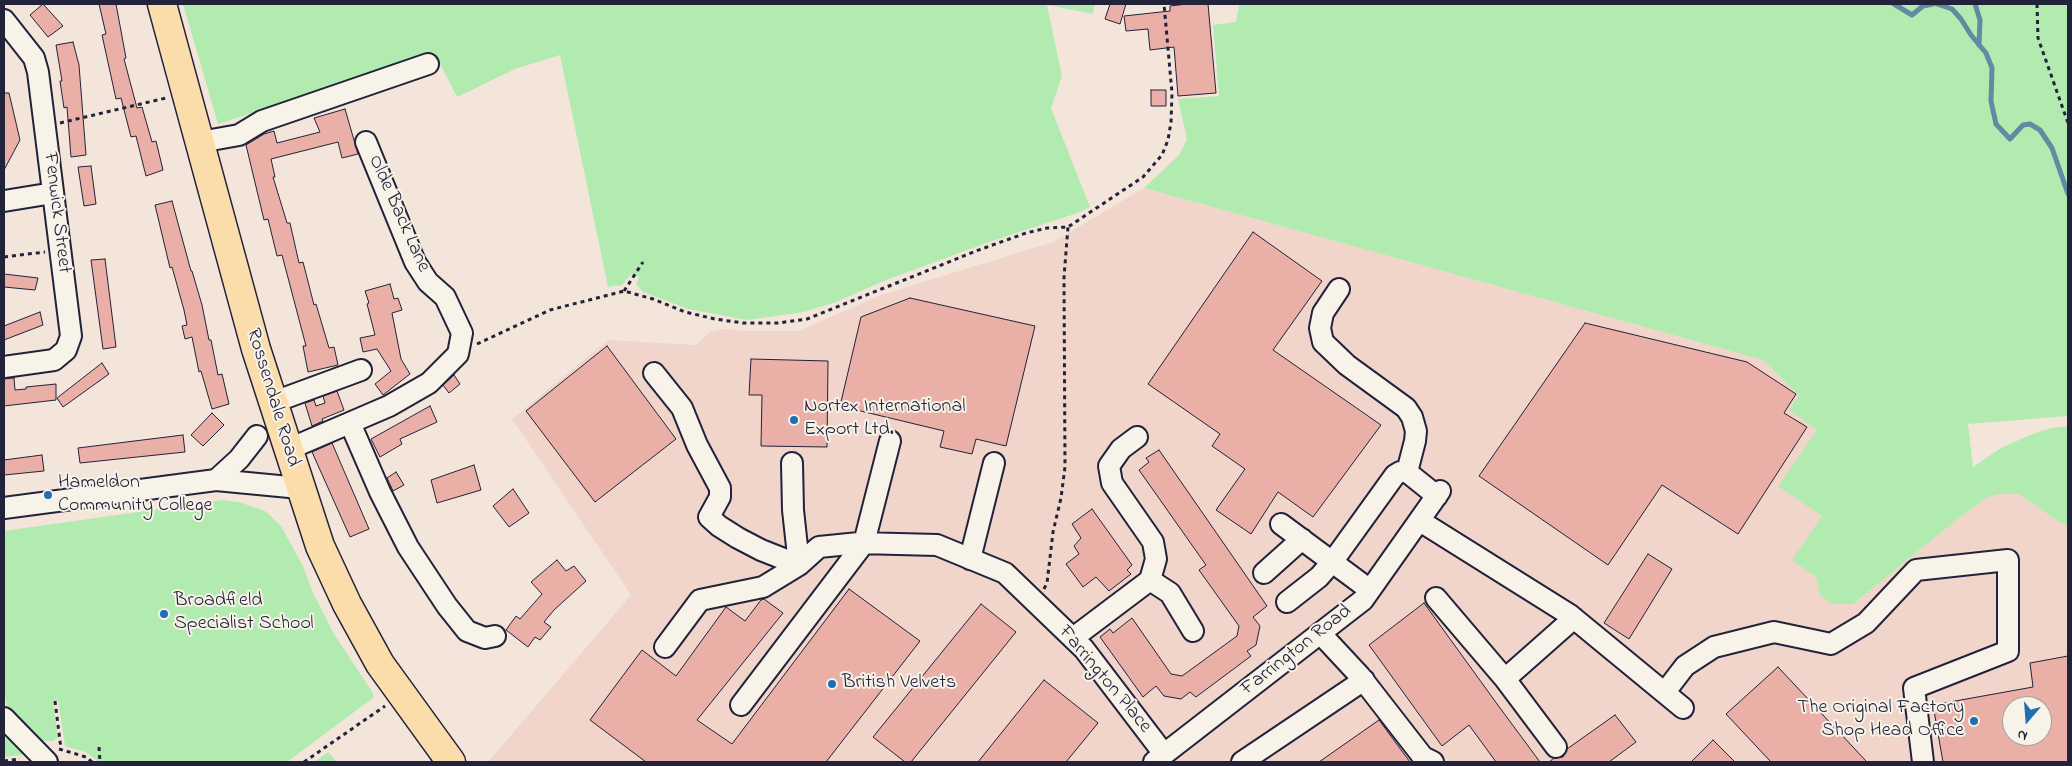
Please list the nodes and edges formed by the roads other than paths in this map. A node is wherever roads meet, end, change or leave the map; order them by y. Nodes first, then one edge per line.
1 (162, 4) edge
2 (4, 20) edge
3 (428, 64) dead end
4 (200, 142) junction
5 (366, 142) dead end
6 (53, 193) junction
7 (4, 201) edge
8 (1339, 289) dead end
9 (4, 367) edge
10 (361, 370) dead end
11 (654, 373) dead end
12 (274, 402) junction
13 (350, 423) junction
14 (257, 436) dead end
15 (1137, 438) dead end
16 (890, 441) dead end
17 (288, 449) junction
18 (792, 463) dead end
19 (994, 463) dead end
20 (1407, 472) junction
21 (216, 480) junction
22 (300, 488) junction
23 (4, 508) edge
24 (1420, 521) junction
25 (1281, 524) dead end
26 (1302, 539) junction
27 (864, 543) junction
28 (970, 559) junction
29 (1333, 561) junction
30 (799, 565) junction
31 (1264, 573) dead end
32 (1150, 580) junction
33 (1370, 590) junction
34 (1436, 598) dead end
35 (1287, 602) dead end
36 (1574, 618) junction
37 (1193, 631) dead end
38 (1320, 633) junction
39 (495, 636) dead end
40 (1073, 638) junction
41 (665, 647) dead end
42 (1505, 679) junction
43 (1364, 680) junction
44 (1665, 692) junction
45 (741, 706) dead end
46 (1683, 708) dead end
47 (4, 720) edge
48 (1556, 747) dead end
49 (53, 753) edge
50 (1159, 758) edge
51 (451, 762) edge
52 (1242, 762) edge
53 (1433, 762) edge
54 (1924, 762) edge

1 - 4 highway, Rossendale Road
2 - 6 street, Fenwick Street
3 - 4 street
4 - 12 highway, Rossendale Road
5 - 13 street, Olde Back Lane
6 - 7 street
6 - 9 street, Fenwick Street
8 - 20 street
10 - 12 street
11 - 30 street
12 - 17 highway, Rossendale Road
13 - 17 street
13 - 39 street
14 - 21 street
15 - 32 street
16 - 27 street
17 - 22 highway, Rossendale Road
18 - 30 street
19 - 28 street
20 - 24 street, Farrington Road
20 - 29 street
21 - 22 street
21 - 23 street
22 - 51 highway, Rossendale Road
24 - 33 street, Farrington Road
24 - 36 street
25 - 26 street
26 - 29 street
26 - 31 street
27 - 28 street, Farrington Place
27 - 30 street, Farrington Place
27 - 45 street
28 - 40 street, Farrington Place
29 - 33 street
29 - 35 street
30 - 41 street, Farrington Place
32 - 37 street
32 - 40 street
33 - 38 street, Farrington Road
34 - 42 street
36 - 42 street
36 - 44 street
38 - 43 street
38 - 50 street, Farrington Road
40 - 50 street, Farrington Place
42 - 48 street
43 - 52 street
43 - 53 street
44 - 46 street
44 - 54 street
47 - 49 street

